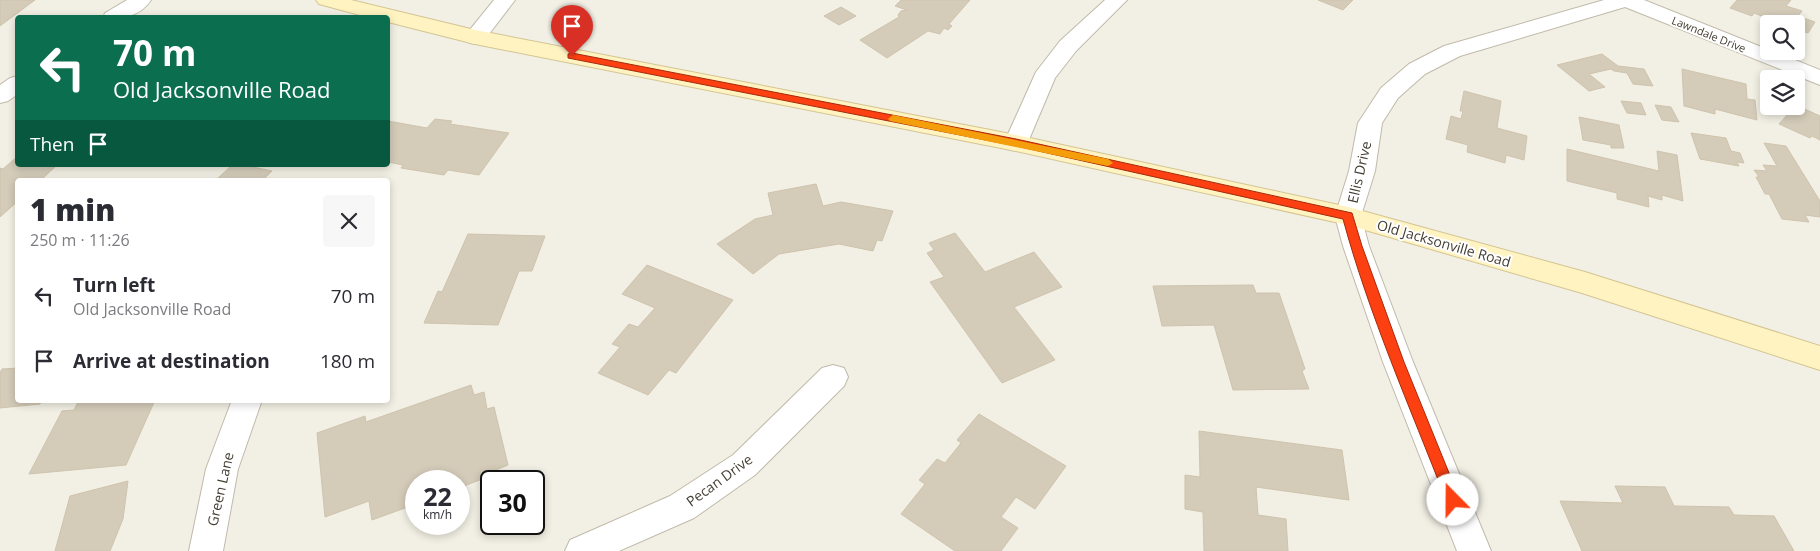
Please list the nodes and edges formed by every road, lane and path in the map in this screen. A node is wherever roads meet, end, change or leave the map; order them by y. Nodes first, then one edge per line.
1 (141, 0) edge
2 (326, 0) edge
3 (505, 0) edge
4 (1117, 0) edge
5 (1626, 0) edge
6 (118, 15) edge
7 (386, 15) edge
8 (390, 16) edge
9 (475, 37) junction
10 (1820, 78) edge
11 (15, 85) edge
12 (0, 96) edge
13 (1016, 143) junction
14 (1348, 216) junction
15 (1820, 358) edge
16 (833, 377) dead end
17 (246, 403) edge
18 (206, 551) edge
19 (582, 551) edge
20 (1474, 551) edge

1 - 6 street
2 - 7 main road, Old Jacksonville Road
3 - 9 street
4 - 13 street
5 - 10 street, Lawndale Drive
5 - 14 street, Ellis Drive
8 - 9 main road, Old Jacksonville Road
9 - 13 main road, Old Jacksonville Road
11 - 12 street
13 - 14 main road, Old Jacksonville Road
14 - 15 main road, Old Jacksonville Road
14 - 20 street, Ellis Drive
16 - 19 street, Pecan Drive
17 - 18 street, Green Lane

